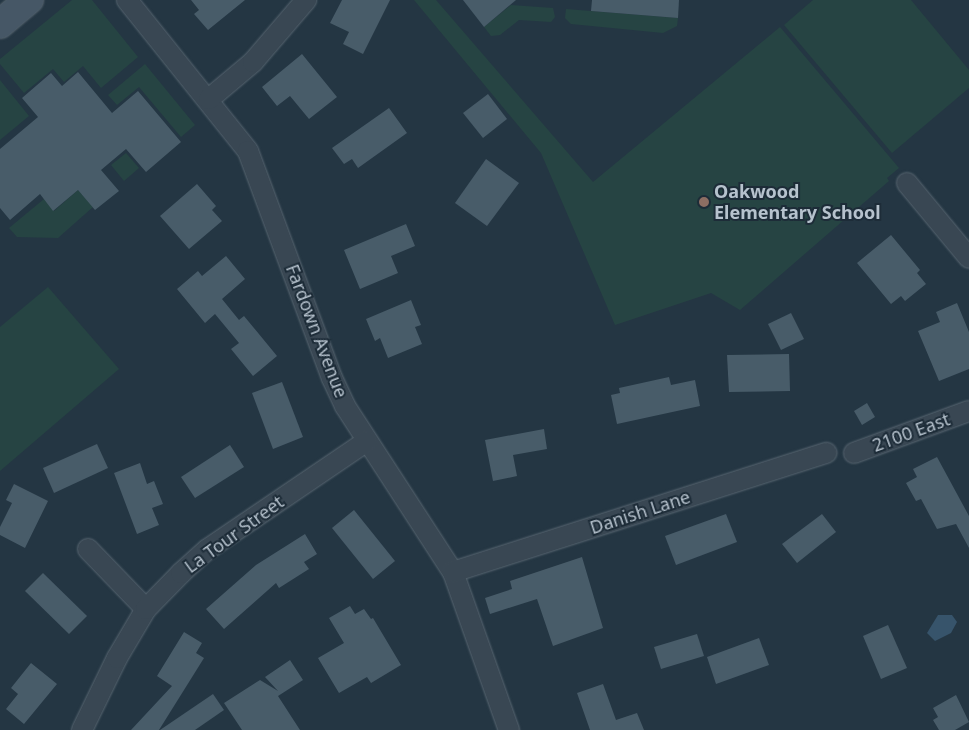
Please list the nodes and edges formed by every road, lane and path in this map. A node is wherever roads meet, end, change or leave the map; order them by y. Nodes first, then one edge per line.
1 (28, 0) edge
2 (127, 0) edge
3 (306, 0) edge
4 (0, 24) edge
5 (209, 99) junction
6 (907, 183) dead end
7 (969, 258) edge
8 (969, 411) edge
9 (367, 441) junction
10 (827, 453) dead end
11 (854, 453) dead end
12 (88, 549) dead end
13 (454, 572) junction
14 (146, 609) junction
15 (82, 730) edge
16 (509, 730) edge

1 - 4 main road
2 - 5 street, Fardown Avenue
3 - 5 street
5 - 9 street, Fardown Avenue
6 - 7 street
8 - 11 street, 2100 East
9 - 13 street, Fardown Avenue
9 - 14 street, La Tour Street
10 - 13 street, Danish Lane
12 - 14 street
13 - 16 street, Fardown Avenue
14 - 15 street, La Tour Street

